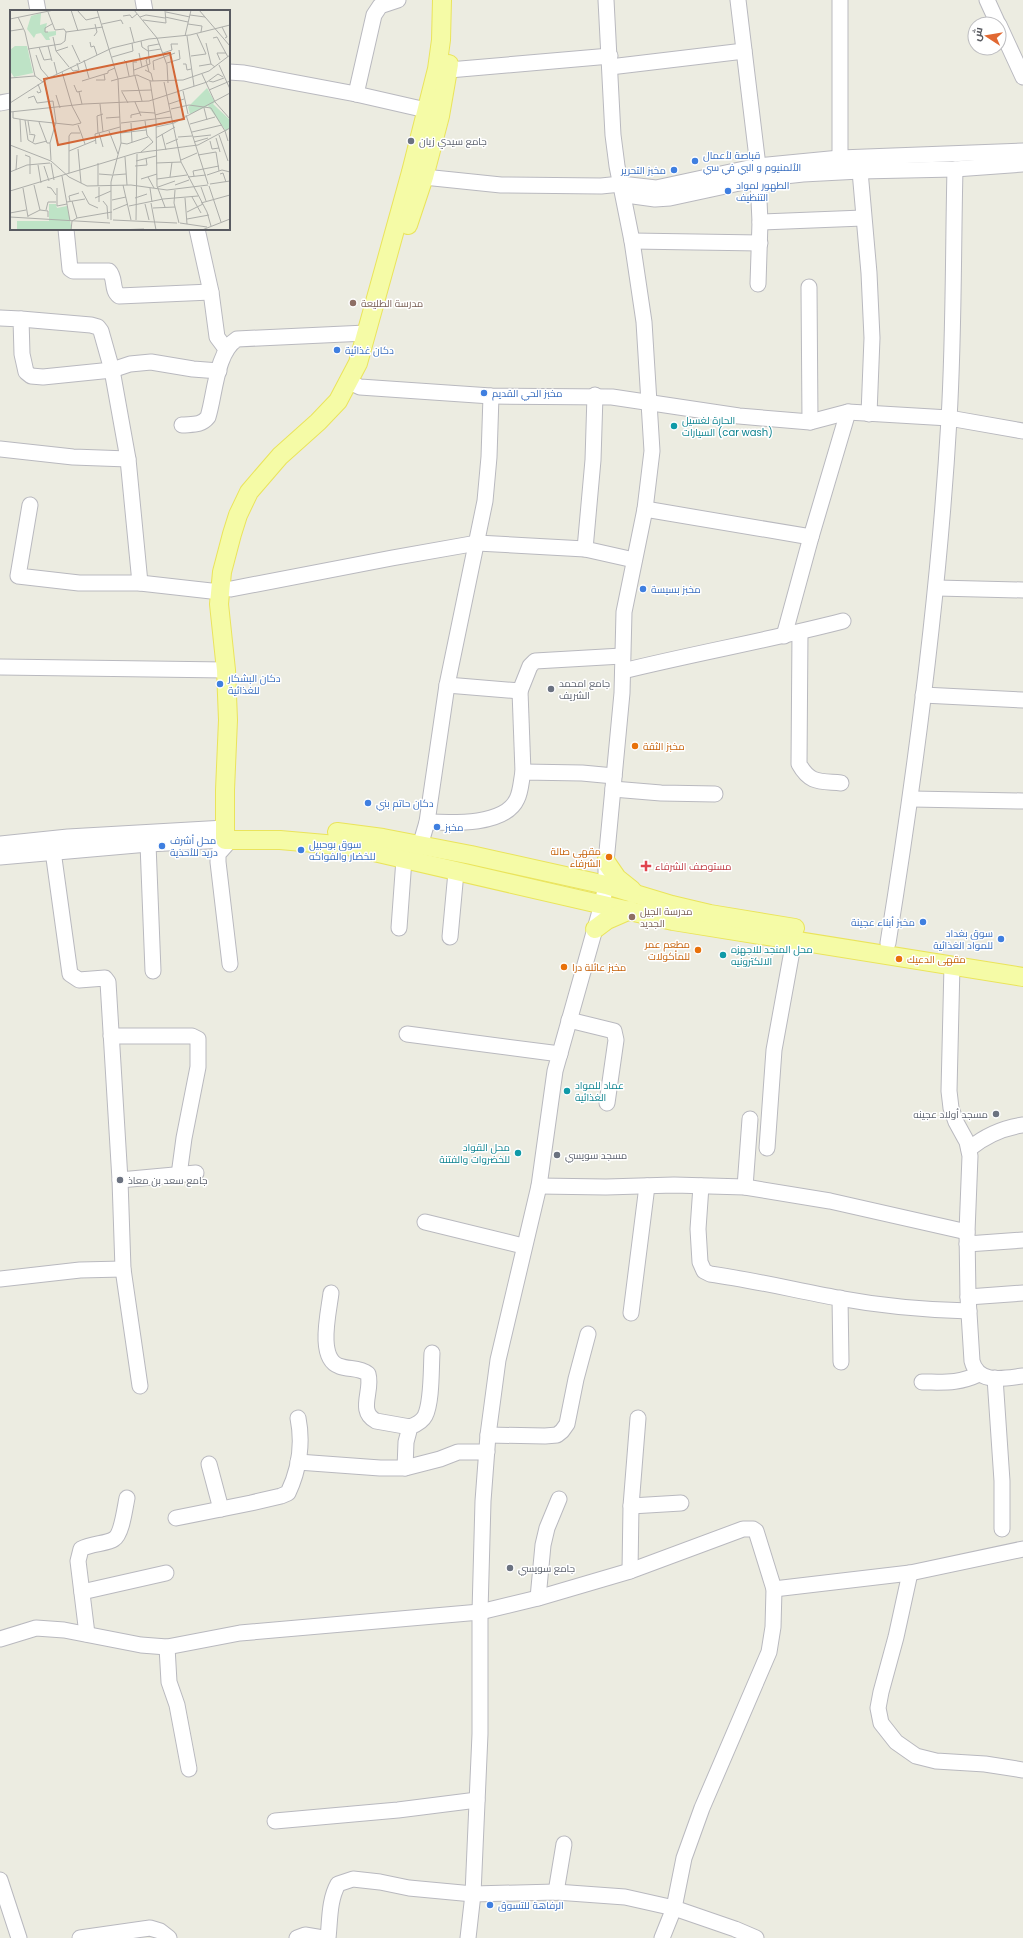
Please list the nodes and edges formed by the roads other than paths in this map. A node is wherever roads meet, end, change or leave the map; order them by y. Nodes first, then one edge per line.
1 (36, 0) edge
2 (398, 0) edge
3 (442, 0) edge
4 (452, 0) edge
5 (606, 0) edge
6 (738, 0) edge
7 (840, 0) edge
8 (987, 0) edge
9 (38, 10) edge
10 (995, 16) edge
11 (1007, 42) edge
12 (744, 51) junction
13 (610, 62) junction
14 (443, 69) junction
15 (230, 72) edge
16 (1023, 77) edge
17 (356, 94) junction
18 (10, 101) edge
19 (0, 103) edge
20 (433, 113) junction
21 (1023, 152) edge
22 (840, 158) junction
23 (1023, 164) edge
24 (955, 169) junction
25 (860, 170) junction
26 (758, 172) junction
27 (418, 174) junction
28 (623, 190) junction
29 (863, 218) junction
30 (760, 222) junction
31 (66, 230) edge
32 (197, 230) edge
33 (632, 241) junction
34 (760, 243) junction
35 (758, 284) dead end
36 (809, 287) dead end
37 (211, 292) junction
38 (0, 318) edge
39 (21, 319) junction
40 (366, 332) junction
41 (226, 349) junction
42 (112, 370) junction
43 (219, 371) junction
44 (355, 385) junction
45 (595, 395) junction
46 (491, 396) junction
47 (650, 402) junction
48 (848, 412) junction
49 (869, 414) junction
50 (949, 418) junction
51 (810, 422) junction
52 (182, 425) dead end
53 (1023, 432) edge
54 (0, 449) edge
55 (128, 459) junction
56 (30, 505) dead end
57 (645, 509) junction
58 (811, 537) junction
59 (477, 543) junction
60 (586, 549) junction
61 (634, 560) junction
62 (140, 583) junction
63 (937, 588) junction
64 (1023, 590) edge
65 (226, 591) junction
66 (843, 621) dead end
67 (800, 632) junction
68 (784, 636) junction
69 (622, 656) junction
70 (0, 667) edge
71 (226, 670) junction
72 (623, 671) junction
73 (447, 685) junction
74 (520, 691) junction
75 (923, 695) junction
76 (1023, 700) edge
77 (523, 772) junction
78 (614, 783) junction
79 (841, 783) dead end
80 (715, 794) dead end
81 (912, 799) junction
82 (1023, 802) edge
83 (428, 822) junction
84 (232, 834) junction
85 (0, 844) edge
86 (148, 844) junction
87 (420, 846) junction
88 (53, 851) junction
89 (0, 857) edge
90 (404, 859) junction
91 (606, 862) junction
92 (456, 872) junction
93 (606, 885) junction
94 (638, 894) junction
95 (602, 904) junction
96 (630, 910) junction
97 (399, 928) dead end
98 (595, 929) junction
99 (450, 937) dead end
100 (794, 940) junction
101 (888, 943) junction
102 (230, 964) dead end
103 (952, 965) junction
104 (1023, 965) edge
105 (153, 971) dead end
106 (1023, 977) edge
107 (569, 1020) junction
108 (407, 1034) dead end
109 (111, 1036) junction
110 (560, 1054) junction
111 (607, 1103) dead end
112 (750, 1119) dead end
113 (1023, 1125) edge
114 (767, 1148) dead end
115 (969, 1149) junction
116 (196, 1173) dead end
117 (180, 1174) junction
118 (120, 1180) junction
119 (539, 1186) junction
120 (647, 1186) junction
121 (701, 1186) junction
122 (745, 1187) junction
123 (425, 1222) dead end
124 (967, 1238) junction
125 (1023, 1240) edge
126 (523, 1246) junction
127 (123, 1269) junction
128 (0, 1279) edge
129 (331, 1293) dead end
130 (1023, 1293) edge
131 (840, 1298) junction
132 (969, 1304) junction
133 (631, 1313) dead end
134 (588, 1334) dead end
135 (432, 1353) dead end
136 (841, 1362) dead end
137 (979, 1374) junction
138 (1023, 1376) edge
139 (995, 1378) junction
140 (922, 1382) dead end
141 (140, 1386) dead end
142 (298, 1418) dead end
143 (638, 1418) dead end
144 (410, 1426) junction
145 (488, 1435) junction
146 (486, 1452) junction
147 (298, 1462) junction
148 (209, 1464) dead end
149 (405, 1468) junction
150 (127, 1498) dead end
151 (559, 1500) dead end
152 (681, 1503) dead end
153 (631, 1506) junction
154 (221, 1509) junction
155 (176, 1518) dead end
156 (1002, 1529) dead end
157 (1023, 1549) edge
158 (630, 1571) junction
159 (166, 1573) dead end
160 (910, 1573) junction
161 (774, 1589) junction
162 (82, 1592) junction
163 (538, 1598) junction
164 (480, 1612) junction
165 (87, 1634) junction
166 (0, 1639) edge
167 (167, 1647) junction
168 (189, 1769) dead end
169 (1023, 1770) edge
170 (477, 1800) junction
171 (275, 1821) dead end
172 (564, 1844) dead end
173 (0, 1880) edge
174 (556, 1892) junction
175 (473, 1894) junction
176 (674, 1908) junction
177 (19, 1938) edge
178 (80, 1938) edge
179 (170, 1938) edge
180 (297, 1938) edge
181 (323, 1938) edge
182 (328, 1938) edge
183 (468, 1938) edge
184 (662, 1938) edge
185 (756, 1938) edge

1 - 9 street
2 - 17 street
3 - 14 main road
4 - 14 main road
5 - 13 street
6 - 12 street
7 - 22 street
8 - 10 street
11 - 16 street
12 - 13 street
12 - 26 street
13 - 14 street
13 - 28 street
14 - 20 main road
15 - 17 street
17 - 20 street
18 - 19 street
20 - 27 main road
21 - 22 street
22 - 26 street
23 - 24 street
24 - 25 street
24 - 50 street
25 - 26 street
25 - 29 street
26 - 28 street
26 - 30 street
27 - 28 street
27 - 40 main road
27 - 44 main road
28 - 33 street
29 - 30 street
29 - 49 street
30 - 34 street
31 - 37 street
32 - 37 street
33 - 34 street
33 - 47 street
34 - 35 street
36 - 51 street
37 - 41 street
38 - 39 street
39 - 42 street
39 - 42 street
40 - 41 street
40 - 44 main road
41 - 43 street
42 - 43 street
42 - 55 street
43 - 52 street
44 - 46 street
44 - 65 main road
45 - 46 street
45 - 47 street
45 - 60 street
46 - 59 street
47 - 51 street
47 - 57 street
48 - 49 street
48 - 51 street
48 - 58 street
49 - 50 street
50 - 53 street
50 - 63 street
54 - 55 street
55 - 62 street
56 - 62 street
57 - 58 street
57 - 61 street
58 - 68 street
59 - 60 street
59 - 65 street
59 - 73 street
60 - 61 street
61 - 69 street
62 - 65 street
63 - 64 street
63 - 75 street
65 - 71 main road
65 - 84 main road
66 - 67 street
67 - 68 street
67 - 79 street
68 - 72 street
69 - 72 street
69 - 74 street
70 - 71 street
71 - 84 main road
72 - 78 street
73 - 74 street
73 - 83 street
74 - 77 street
75 - 76 street
75 - 81 street
77 - 78 street
77 - 83 street
78 - 80 street
78 - 91 street
81 - 82 street
81 - 101 street
83 - 87 street
84 - 85 street
84 - 86 street
84 - 87 main road
84 - 90 main road
84 - 102 street
86 - 88 street
86 - 105 street
87 - 93 main road
88 - 89 street
88 - 109 street
90 - 92 main road
90 - 97 street
91 - 93 street
91 - 94 main road
92 - 95 main road
92 - 99 street
93 - 94 main road
93 - 95 street
94 - 101 main road
95 - 96 main road
95 - 98 street
96 - 98 main road
96 - 100 main road
98 - 107 street
100 - 103 main road
100 - 114 street
101 - 104 main road
103 - 106 main road
103 - 115 street
107 - 110 street
107 - 111 street
108 - 110 street
109 - 117 street
109 - 118 street
110 - 119 street
112 - 122 street
113 - 115 street
115 - 124 street
116 - 117 street
117 - 118 street
118 - 127 street
119 - 120 street
119 - 126 street
120 - 121 street
120 - 133 street
121 - 122 street
121 - 131 street
122 - 124 street
123 - 126 street
124 - 125 street
124 - 132 street
126 - 145 street
127 - 128 street
127 - 141 street
129 - 144 street
130 - 132 street
131 - 132 street
131 - 136 street
132 - 137 street
134 - 145 street
135 - 144 street
137 - 139 street
137 - 140 street
138 - 139 street
139 - 156 street
142 - 147 street
143 - 153 street
144 - 149 street
145 - 146 street
146 - 149 street
146 - 164 street
147 - 149 street
147 - 154 street
148 - 154 street
150 - 162 street
151 - 163 street
152 - 153 street
153 - 158 street
154 - 155 street
157 - 160 street
158 - 161 street
158 - 163 street
159 - 162 street
160 - 161 street
160 - 169 street
161 - 176 street
162 - 165 street
163 - 164 street
164 - 167 street
164 - 170 street
165 - 166 street
165 - 167 street
167 - 168 street
170 - 171 street
170 - 175 street
172 - 174 street
173 - 177 street
174 - 175 street
174 - 176 street
175 - 182 street
175 - 183 street
176 - 184 street
176 - 185 street
178 - 179 street
180 - 181 street

